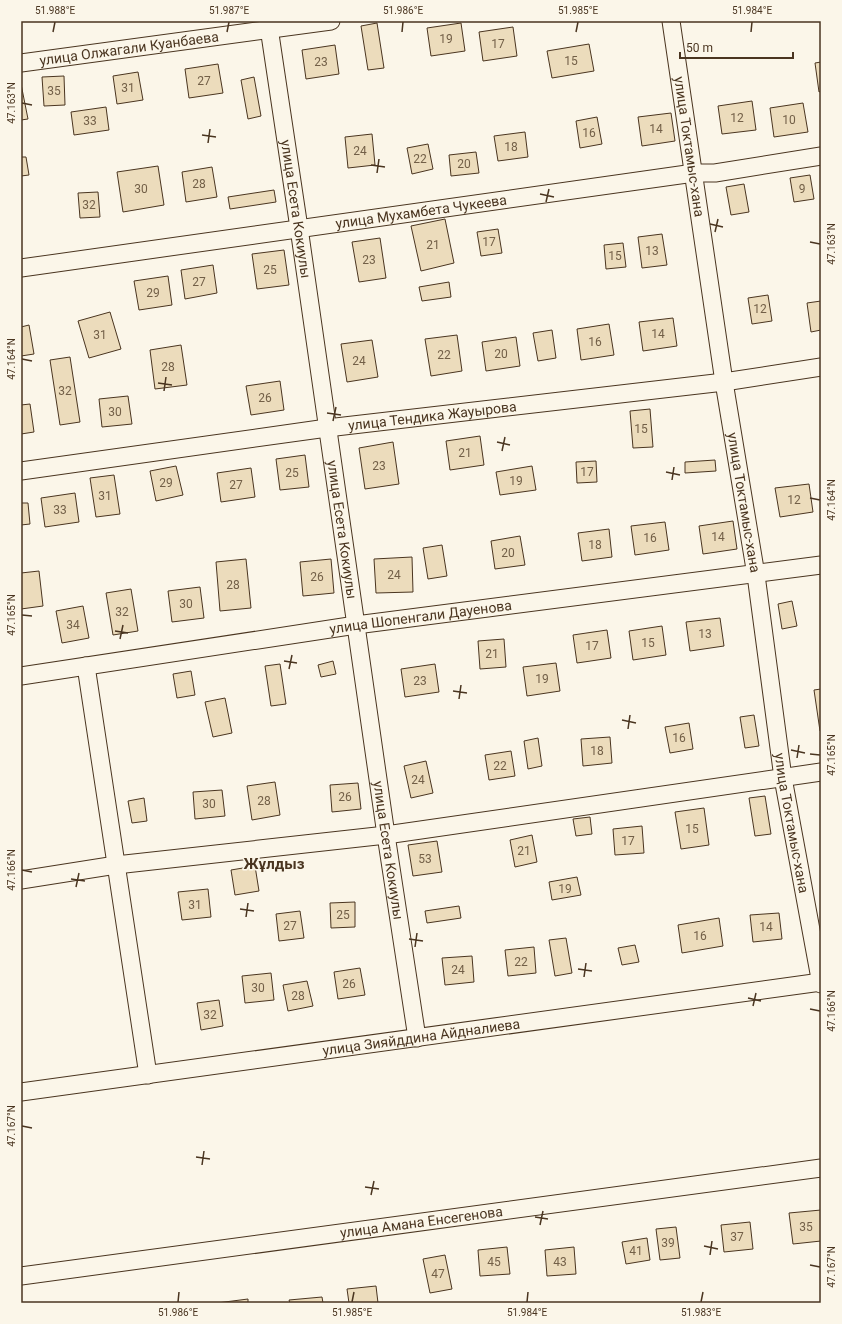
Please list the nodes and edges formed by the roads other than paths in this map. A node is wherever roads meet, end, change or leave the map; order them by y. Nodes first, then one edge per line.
1 (331, 21) edge
2 (670, 21) edge
3 (268, 25) edge
4 (21, 63) edge
5 (821, 156) edge
6 (694, 173) junction
7 (300, 228) junction
8 (21, 268) edge
9 (821, 367) edge
10 (724, 382) junction
11 (327, 428) junction
12 (21, 471) edge
13 (821, 565) edge
14 (756, 575) junction
15 (356, 625) junction
16 (86, 666) junction
17 (21, 676) edge
18 (821, 772) edge
19 (783, 778) junction
20 (386, 835) junction
21 (116, 865) junction
22 (21, 880) edge
23 (821, 983) edge
24 (417, 1038) junction
25 (148, 1075) junction
26 (21, 1092) edge
27 (821, 1168) edge
28 (21, 1276) edge

1 - 3 street, улица Олжагали Куанбаева
2 - 6 street, улица Токтамыс-хана
3 - 4 street, улица Олжагали Куанбаева
3 - 7 street, улица Есета Кокиулы
5 - 6 street, улица Мухамбета Чукеева
6 - 7 street, улица Мухамбета Чукеева
6 - 10 street, улица Токтамыс-хана
7 - 8 street, улица Мухамбета Чукеева
7 - 11 street, улица Есета Кокиулы
9 - 10 street, улица Тендика Жауырова
10 - 11 street, улица Тендика Жауырова
10 - 14 street, улица Токтамыс-хана
11 - 12 street, улица Тендика Жауырова
11 - 15 street, улица Есета Кокиулы
13 - 14 street, улица Шопенгали Дауенова
14 - 15 street, улица Шопенгали Дауенова
14 - 19 street, улица Токтамыс-хана
15 - 16 street, улица Шопенгали Дауенова
15 - 20 street, улица Есета Кокиулы
16 - 17 street, улица Шопенгали Дауенова
16 - 21 street
18 - 19 street
19 - 20 street
19 - 23 street, улица Токтамыс-хана
20 - 21 street
20 - 24 street, улица Есета Кокиулы
21 - 22 street
21 - 25 street
23 - 24 street, улица Зияйддина Айдналиева
24 - 25 street, улица Зияйддина Айдналиева
25 - 26 street, улица Зияйддина Айдналиева
27 - 28 street, улица Амана Енсегенова

